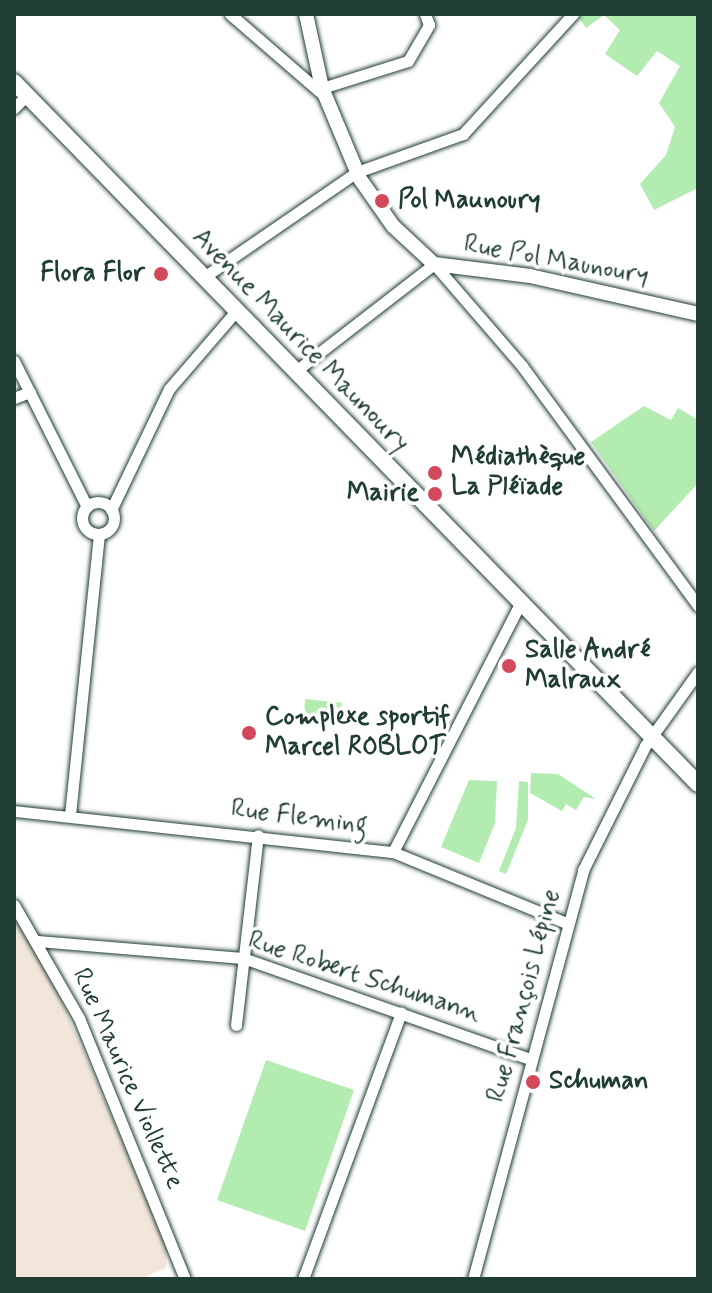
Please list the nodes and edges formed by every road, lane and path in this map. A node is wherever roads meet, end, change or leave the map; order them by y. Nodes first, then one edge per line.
1 (230, 14) edge
2 (306, 14) edge
3 (425, 14) edge
4 (573, 14) edge
5 (14, 82) edge
6 (324, 93) junction
7 (27, 95) junction
8 (14, 108) edge
9 (357, 172) junction
10 (434, 264) junction
11 (204, 277) junction
12 (237, 310) junction
13 (698, 314) edge
14 (14, 361) edge
15 (297, 370) junction
16 (30, 392) junction
17 (14, 398) edge
18 (87, 507) junction
19 (111, 510) junction
20 (99, 534) junction
21 (521, 602) junction
22 (698, 606) edge
23 (698, 672) edge
24 (652, 737) junction
25 (698, 784) edge
26 (14, 811) edge
27 (70, 815) junction
28 (258, 835) junction
29 (393, 852) junction
30 (14, 905) edge
31 (566, 923) junction
32 (37, 941) junction
33 (243, 958) junction
34 (401, 1012) junction
35 (236, 1025) dead end
36 (530, 1059) junction
37 (185, 1279) edge
38 (303, 1279) edge
39 (473, 1279) edge

1 - 6 street
2 - 6 street
3 - 6 street
4 - 9 street
5 - 7 main road, Avenue Maurice Maunoury
6 - 9 street
7 - 8 street
7 - 11 main road, Avenue Maurice Maunoury
9 - 10 street
9 - 11 street
10 - 13 street, Rue Pol Maunoury
10 - 15 street, Rue Pol Maunoury
10 - 22 street
11 - 12 main road, Avenue Maurice Maunoury
12 - 15 main road, Avenue Maurice Maunoury
12 - 19 street
14 - 16 street
15 - 21 main road, Avenue Maurice Maunoury
16 - 17 street
16 - 18 street
18 - 19 street
18 - 20 street
19 - 20 street
20 - 27 street
21 - 24 main road, Avenue Maurice Maunoury
21 - 29 street
23 - 24 street, Rue François Lépine
24 - 25 main road, Avenue Maurice Maunoury
24 - 31 street, Rue François Lépine
26 - 27 street, Rue Fleming
27 - 28 street, Rue Fleming
28 - 29 street, Rue Fleming
28 - 33 street
29 - 31 street, Rue Fleming
30 - 32 street, Rue Maurice Viollette
31 - 36 street, Rue François Lépine
32 - 33 street, Rue Robert Schumann
32 - 37 street, Rue Maurice Viollette
33 - 34 street, Rue Robert Schumann
33 - 35 street
34 - 36 street, Rue Robert Schumann
34 - 38 street
36 - 39 street, Rue François Lépine

